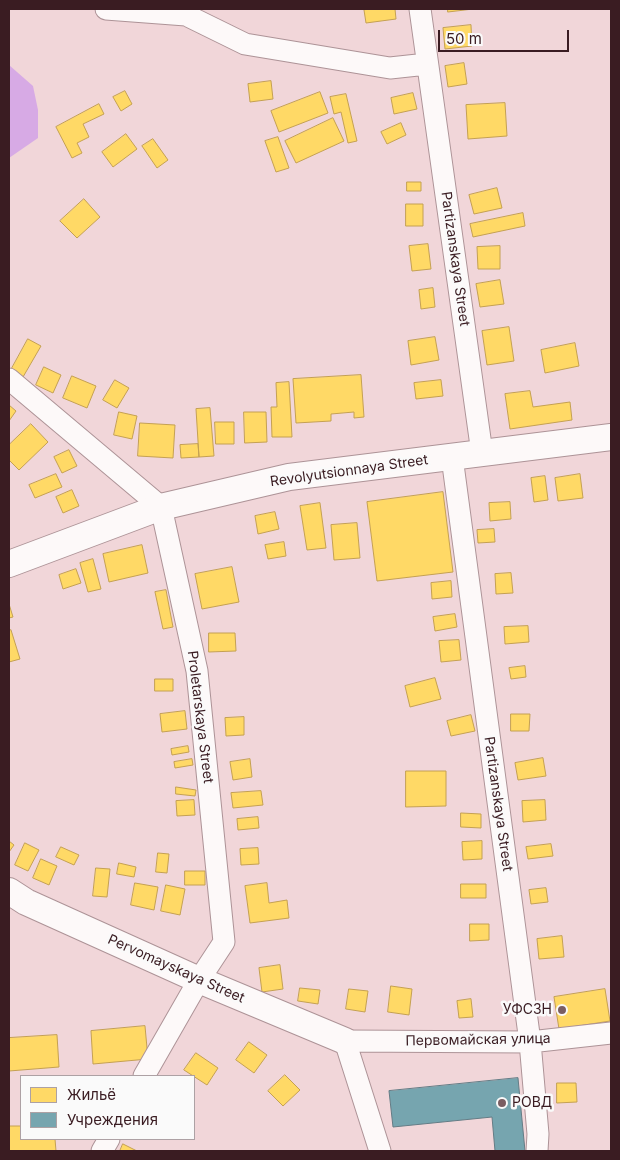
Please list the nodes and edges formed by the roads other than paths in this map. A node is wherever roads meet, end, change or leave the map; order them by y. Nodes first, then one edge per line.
1 (106, 9) edge
2 (420, 9) edge
3 (427, 64) junction
4 (9, 379) edge
5 (611, 437) edge
6 (482, 453) junction
7 (452, 457) junction
8 (161, 507) junction
9 (9, 564) edge
10 (9, 891) edge
11 (199, 980) junction
12 (611, 1033) edge
13 (345, 1041) junction
14 (530, 1042) junction
15 (145, 1075) edge
16 (108, 1140) edge
17 (102, 1151) edge
18 (380, 1151) edge
19 (537, 1151) edge

1 - 3 street
2 - 3 street, Partizanskaya Street
3 - 6 street, Partizanskaya Street
4 - 8 street
5 - 6 street, Revolyutsionnaya Street
6 - 7 street, Revolyutsionnaya Street
7 - 8 street, Revolyutsionnaya Street
7 - 14 street, Partizanskaya Street
8 - 9 street, Revolyutsionnaya Street
8 - 11 street, Proletarskaya Street
10 - 11 street, Pervomayskaya Street
11 - 13 street, Pervomayskaya Street
11 - 15 street, Proletarskaya Street
12 - 14 street, Первомайская улица
13 - 14 street, Первомайская улица
13 - 18 street
14 - 19 street, Partizanskaya Street
16 - 17 street

